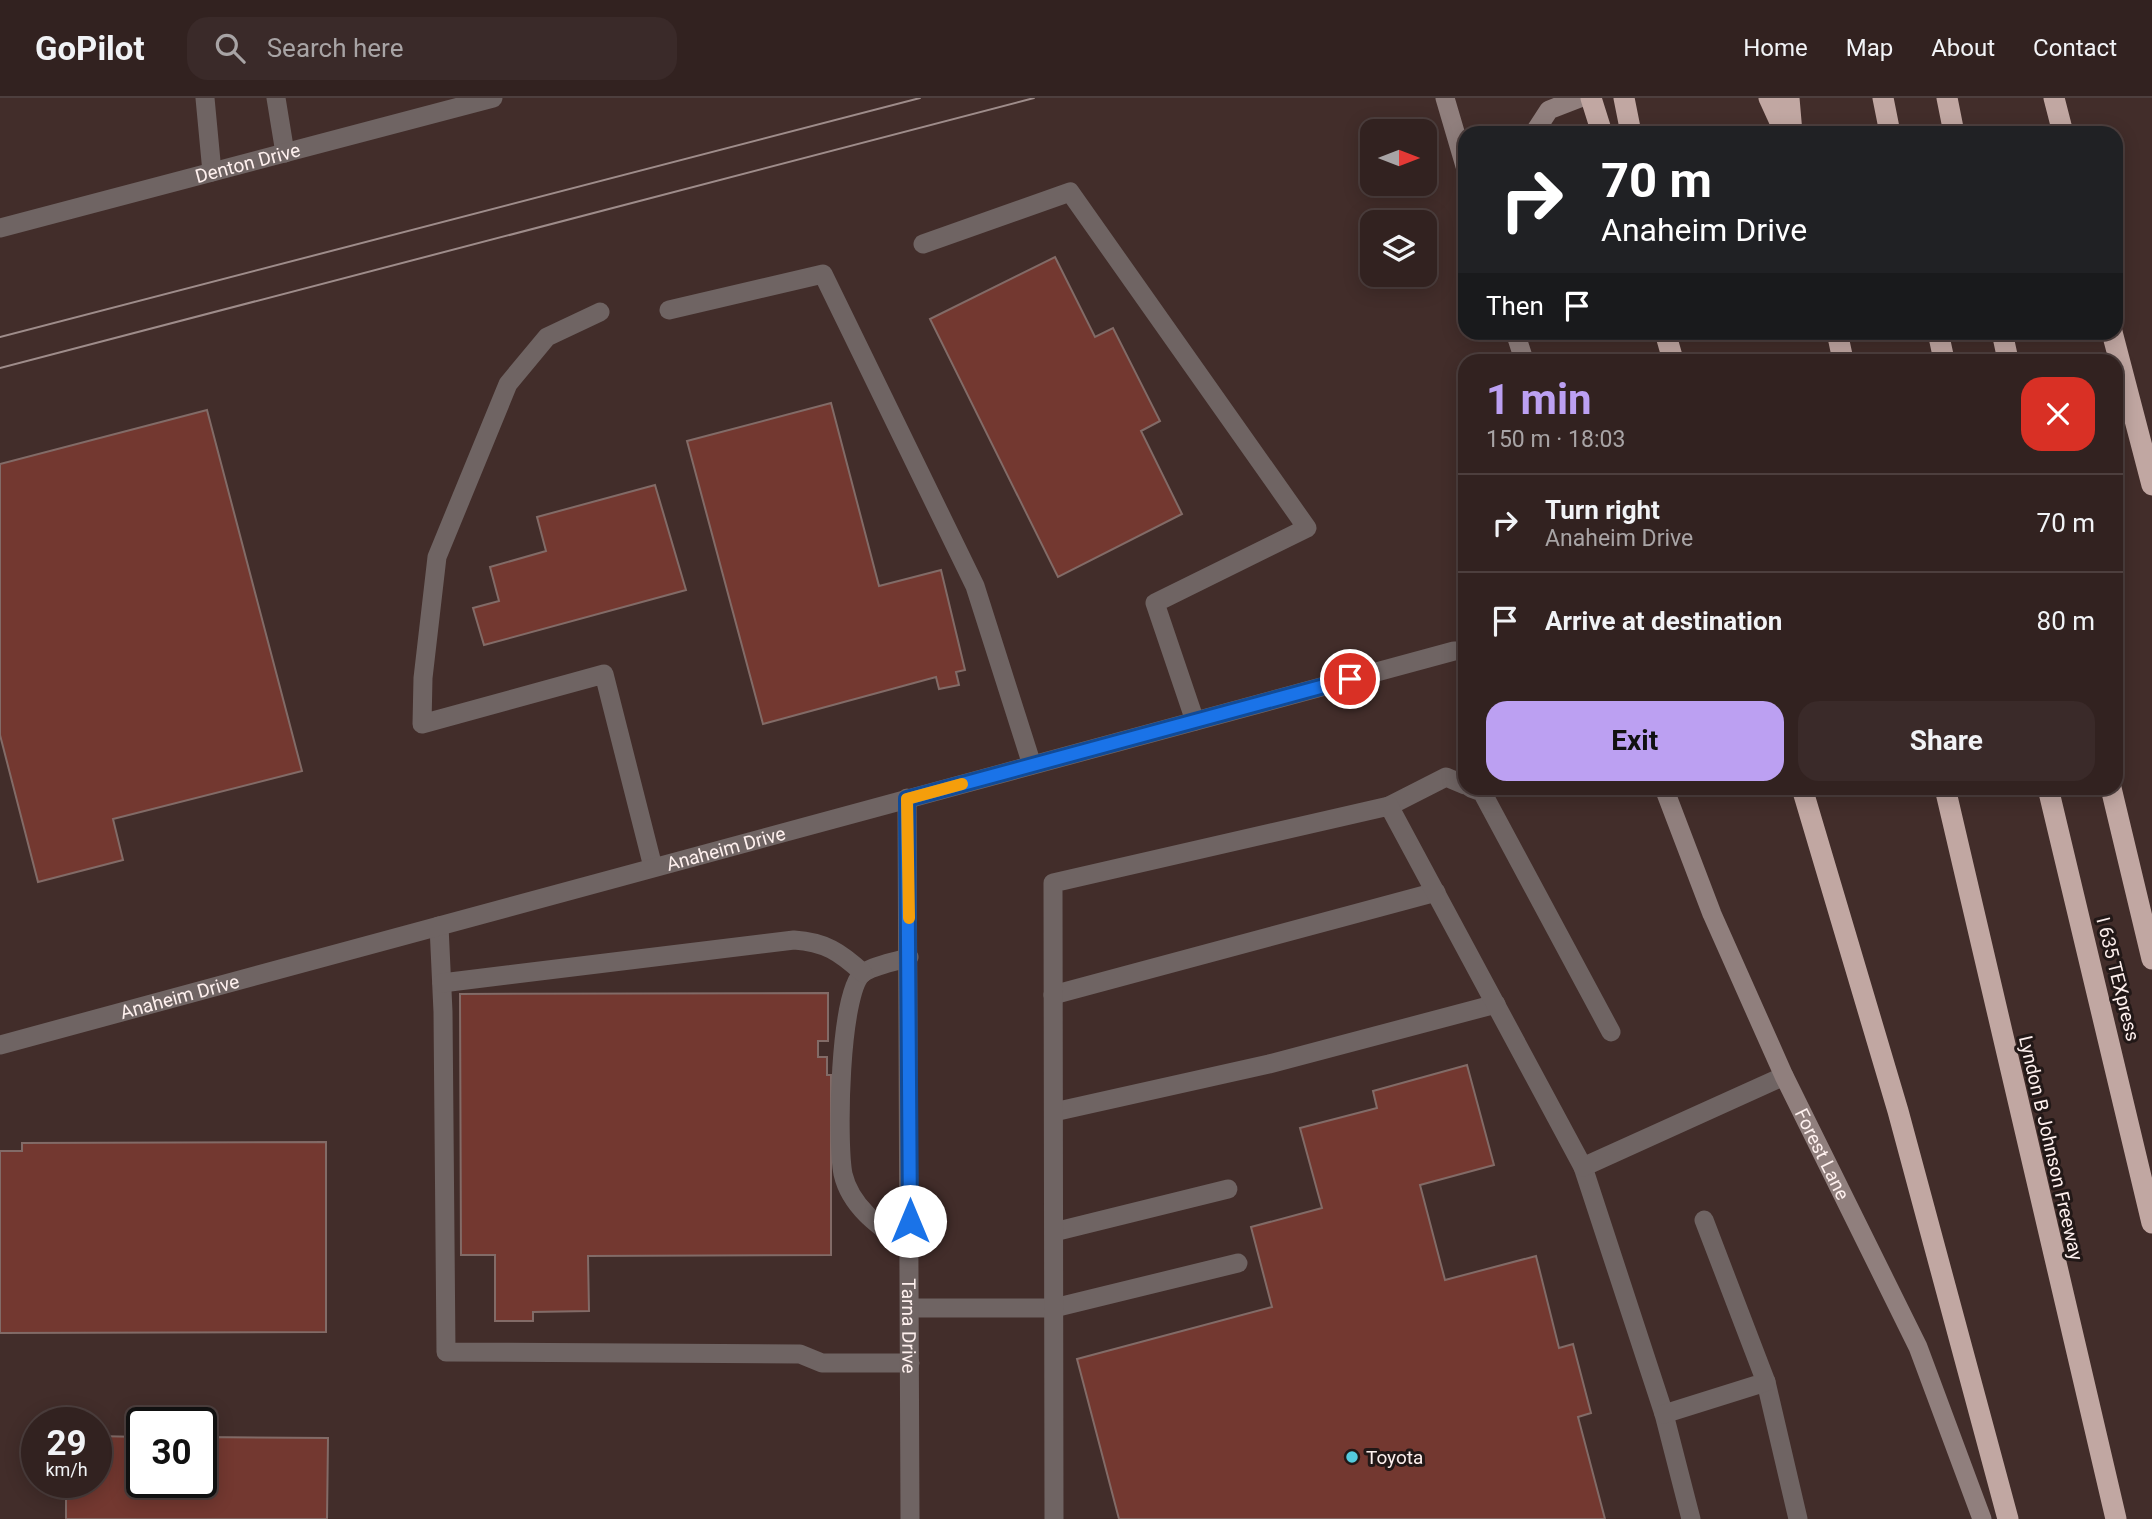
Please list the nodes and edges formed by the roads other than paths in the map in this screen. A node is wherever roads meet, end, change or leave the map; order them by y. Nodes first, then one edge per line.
1 (205, 98) edge
2 (276, 98) edge
3 (493, 98) edge
4 (1445, 98) edge
5 (1580, 98) edge
6 (1591, 98) edge
7 (1624, 98) edge
8 (1769, 98) edge
9 (1789, 98) edge
10 (1882, 98) edge
11 (1947, 98) edge
12 (2054, 98) edge
13 (1539, 126) edge
14 (1600, 126) edge
15 (1630, 126) edge
16 (1782, 126) edge
17 (1791, 126) edge
18 (1888, 126) edge
19 (1953, 126) edge
20 (2061, 126) edge
21 (1458, 142) edge
22 (285, 153) junction
23 (212, 172) junction
24 (0, 228) edge
25 (923, 244) dead end
26 (669, 310) dead end
27 (600, 312) dead end
28 (2123, 374) edge
29 (2152, 485) edge
30 (1458, 649) edge
31 (1195, 721) junction
32 (1032, 765) junction
33 (1458, 782) edge
34 (1484, 795) edge
35 (1667, 795) edge
36 (1804, 795) edge
37 (1947, 795) edge
38 (2050, 795) edge
39 (2113, 795) edge
40 (907, 799) junction
41 (1389, 806) junction
42 (653, 867) junction
43 (1436, 892) junction
44 (439, 926) junction
45 (909, 957) junction
46 (2152, 959) edge
47 (863, 973) junction
48 (442, 983) junction
49 (1053, 995) junction
50 (1496, 1004) junction
51 (1611, 1032) dead end
52 (0, 1045) edge
53 (1784, 1076) junction
54 (1054, 1112) junction
55 (1583, 1167) junction
56 (1228, 1189) dead end
57 (1704, 1220) dead end
58 (2152, 1223) edge
59 (1054, 1232) junction
60 (910, 1248) junction
61 (1238, 1263) dead end
62 (910, 1308) junction
63 (1054, 1308) junction
64 (910, 1363) junction
65 (1766, 1382) junction
66 (1664, 1414) junction
67 (910, 1519) edge
68 (1054, 1519) edge
69 (1691, 1519) edge
70 (1798, 1519) edge
71 (1982, 1519) edge
72 (2008, 1519) edge
73 (2116, 1519) edge

1 - 23 street
2 - 22 street
3 - 22 street, Denton Drive
4 - 21 main road
5 - 13 main road
6 - 14 highway
7 - 15 highway
8 - 16 highway
9 - 17 highway
10 - 18 highway
11 - 19 highway
12 - 20 highway
22 - 23 street, Denton Drive
23 - 24 street, Denton Drive
25 - 31 street
26 - 32 street
27 - 42 street
28 - 29 highway
30 - 31 street, Anaheim Drive
31 - 32 street, Anaheim Drive
32 - 40 street, Anaheim Drive
33 - 41 street
34 - 51 street
35 - 53 main road, Forest Lane
36 - 72 highway
37 - 73 highway, Lyndon B Johnson Freeway
38 - 58 highway, I 635 TEXpress
39 - 46 highway, I 635 TEXpress
40 - 42 street, Anaheim Drive
40 - 45 street, Tarna Drive
41 - 43 street
41 - 49 street
42 - 44 street, Anaheim Drive
43 - 49 street
43 - 50 street
44 - 48 street
44 - 52 street, Anaheim Drive
45 - 47 street
45 - 60 street, Tarna Drive
47 - 48 street
47 - 60 street
48 - 64 street
49 - 54 street
50 - 54 street
50 - 55 street
53 - 55 street
53 - 71 main road, Forest Lane
54 - 59 street
55 - 66 street
56 - 59 street
57 - 65 street
59 - 63 street
60 - 62 street, Tarna Drive
61 - 63 street
62 - 63 street
62 - 64 street, Tarna Drive
63 - 68 street
64 - 67 street, Tarna Drive
65 - 66 street
65 - 70 street
66 - 69 street

